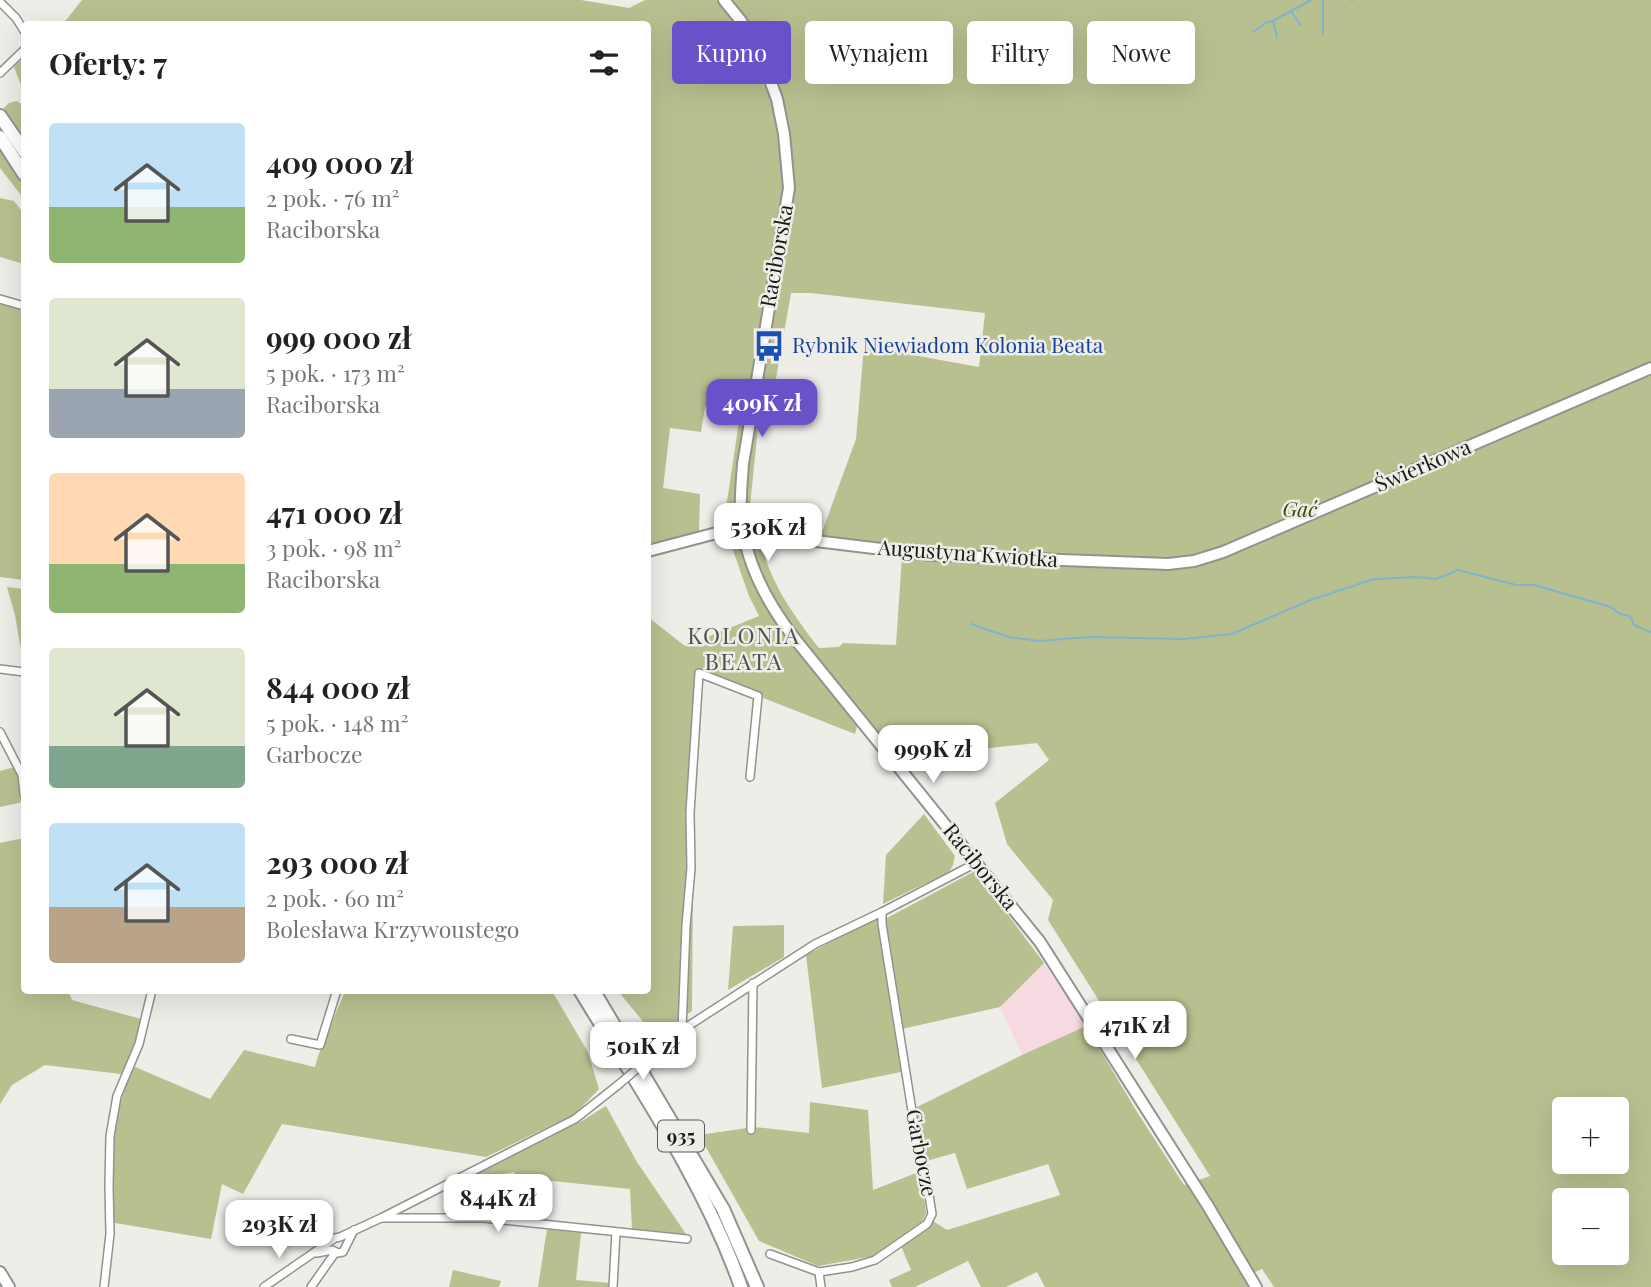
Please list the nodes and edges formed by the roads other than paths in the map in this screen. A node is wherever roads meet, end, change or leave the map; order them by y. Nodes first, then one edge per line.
1 (724, 0) edge
2 (0, 2) edge
3 (21, 26) edge
4 (21, 53) edge
5 (0, 73) edge
6 (0, 116) edge
7 (0, 137) edge
8 (21, 147) edge
9 (21, 169) edge
10 (0, 299) edge
11 (21, 305) edge
12 (1651, 368) edge
13 (743, 531) junction
14 (651, 550) edge
15 (1194, 561) joint
16 (0, 669) edge
17 (21, 672) edge
18 (0, 732) edge
19 (21, 773) edge
20 (750, 777) dead end
21 (976, 863) junction
22 (882, 912) junction
23 (753, 983) junction
24 (151, 994) edge
25 (336, 994) edge
26 (582, 994) edge
27 (595, 994) edge
28 (682, 1030) junction
29 (290, 1039) dead end
30 (751, 1130) dead end
31 (381, 1218) junction
32 (354, 1230) junction
33 (616, 1232) junction
34 (340, 1237) junction
35 (687, 1239) dead end
36 (346, 1245) junction
37 (333, 1248) junction
38 (771, 1254) dead end
39 (0, 1272) edge
40 (819, 1272) junction
41 (9, 1287) edge
42 (104, 1287) edge
43 (264, 1287) edge
44 (311, 1287) edge
45 (613, 1287) edge
46 (741, 1287) edge
47 (757, 1287) edge
48 (821, 1287) edge
49 (1256, 1287) edge

1 - 13 main road, Raciborska
2 - 3 street
4 - 5 street
6 - 8 main road
7 - 9 main road
10 - 11 street
12 - 15 main road, Świerkowa
13 - 14 main road, Augustyna Kwiotka
13 - 15 main road, Augustyna Kwiotka
13 - 21 main road, Raciborska
16 - 17 street
18 - 19 street
20 - 28 street
21 - 22 street
21 - 49 main road, Raciborska
22 - 23 street
22 - 40 street, Garbocze
23 - 28 street
23 - 30 street
24 - 42 street
25 - 29 street
26 - 46 main road, 935
27 - 47 main road, 935
28 - 31 street, bridge
31 - 32 street
31 - 33 street
32 - 34 street
32 - 36 street
33 - 35 street
33 - 45 street
34 - 36 street
34 - 37 street
36 - 37 street
37 - 43 street
37 - 44 street
38 - 40 street, Garbocze
39 - 41 main road
40 - 48 street

